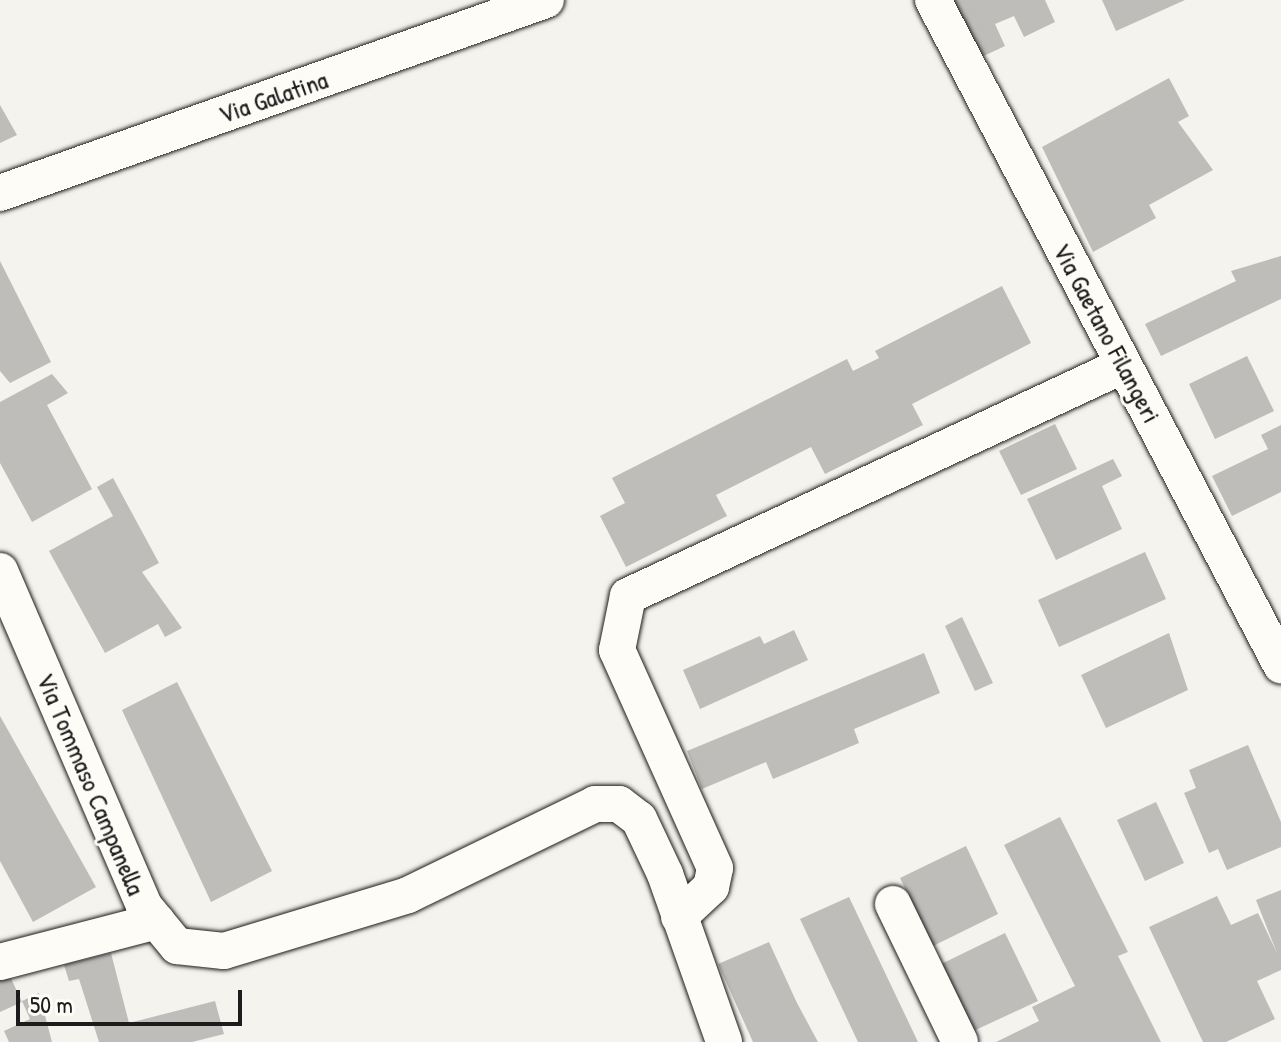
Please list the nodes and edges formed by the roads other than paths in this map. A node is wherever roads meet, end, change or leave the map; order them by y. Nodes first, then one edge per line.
1 (546, 0) edge
2 (933, 0) edge
3 (0, 193) edge
4 (1124, 365) junction
5 (0, 571) edge
6 (1281, 665) edge
7 (893, 904) dead end
8 (157, 921) junction
9 (682, 930) junction
10 (0, 962) edge
11 (724, 1042) edge
12 (960, 1042) edge

1 - 3 street, Via Galatina
2 - 4 street, Via Gaetano Filangeri
4 - 6 street, Via Gaetano Filangeri
4 - 9 street
5 - 8 street, Via Tommaso Campanella
7 - 12 street
8 - 9 street, Via Tommaso Campanella
8 - 10 street
9 - 11 street, Via Tommaso Campanella

